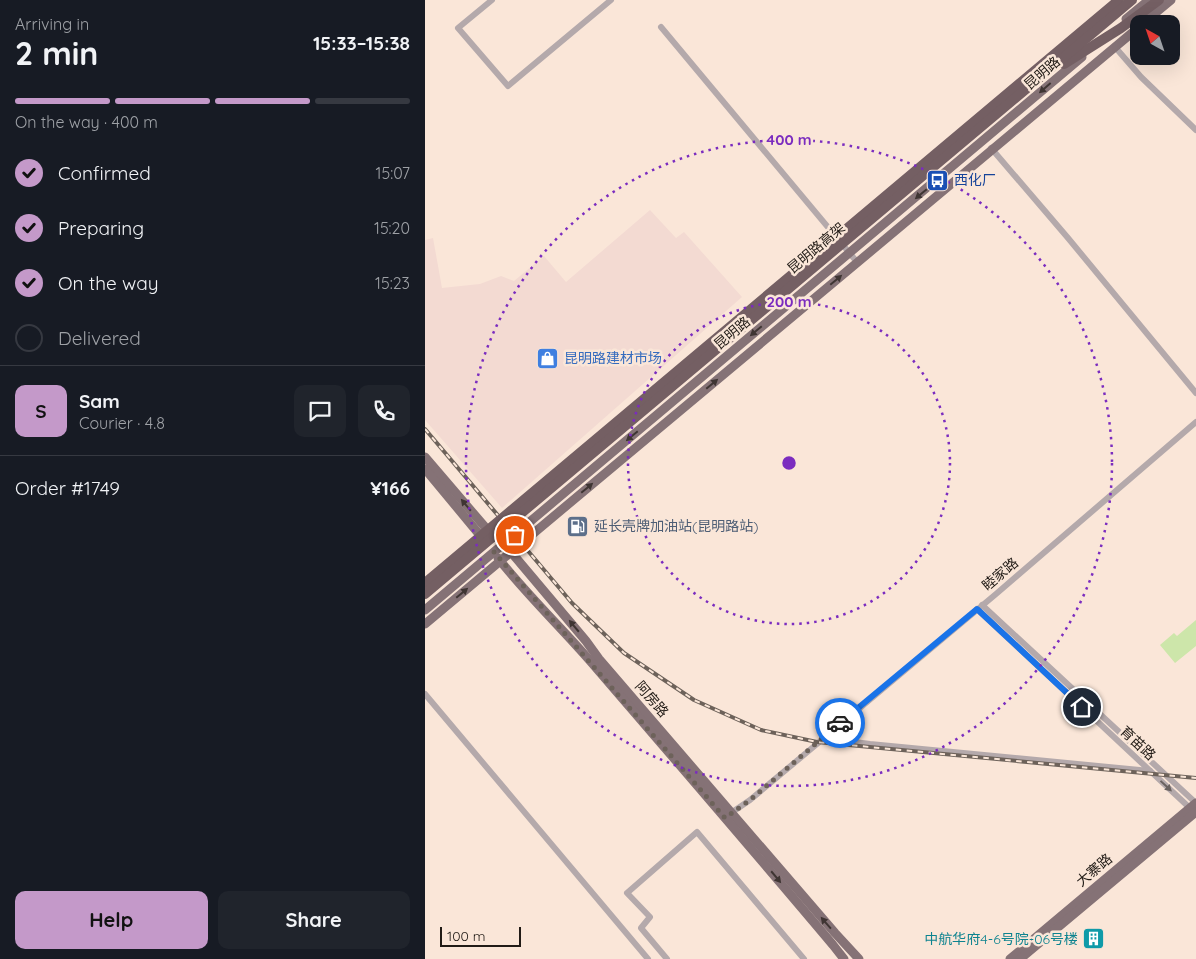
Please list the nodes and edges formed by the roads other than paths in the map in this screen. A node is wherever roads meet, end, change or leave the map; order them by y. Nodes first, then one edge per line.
1 (492, 0) edge
2 (611, 0) edge
3 (1119, 0) edge
4 (1133, 0) edge
5 (1149, 0) edge
6 (1159, 0) edge
7 (1171, 0) edge
8 (1153, 15) edge
9 (661, 27) dead end
10 (1130, 34) edge
11 (1115, 47) junction
12 (1035, 82) junction
13 (1196, 130) edge
14 (992, 149) junction
15 (850, 252) junction
16 (857, 262) junction
17 (1196, 393) edge
18 (1196, 422) edge
19 (425, 456) edge
20 (425, 469) edge
21 (498, 549) junction
22 (511, 552) junction
23 (501, 561) junction
24 (425, 583) edge
25 (543, 590) junction
26 (425, 594) edge
27 (533, 598) junction
28 (980, 607) junction
29 (425, 610) edge
30 (425, 624) edge
31 (425, 694) edge
32 (823, 738) junction
33 (1150, 771) junction
34 (1195, 807) edge
35 (728, 815) junction
36 (648, 959) edge
37 (667, 959) edge
38 (804, 959) edge
39 (844, 959) edge
40 (859, 959) edge
41 (1010, 959) edge
42 (1020, 959) edge

1 - 2 street
3 - 24 highway, 昆明路高架, bridge
4 - 12 highway, 昆明路高架, bridge
5 -> 15 main road, 昆明路
6 - 12 highway, bridge
7 - 8 main road
9 - 15 street
10 - 11 main road, 昆明路
11 - 13 street
11 - 14 main road, 昆明路
12 - 26 highway, 昆明路高架, bridge
14 - 16 main road, 昆明路
14 - 17 street
15 - 16 street
15 -> 21 main road, 昆明路
22 -> 16 main road, 昆明路
18 - 28 street, 睦家路
21 -> 19 main road, 阿房路
20 - 21 main road, 阿房路
21 - 22 main road, 阿房路
21 - 23 main road, 阿房路
21 - 29 main road, 昆明路
22 - 23 main road, 昆明路
22 - 25 main road, 阿房路
23 - 27 main road, 阿房路
30 -> 23 main road, 昆明路
25 - 27 main road
35 -> 25 main road, 阿房路
27 - 35 main road, 阿房路
28 - 32 street, 睦家路
28 - 33 street, 育苗路
28 - 34 street, 育苗路
31 - 36 street
32 - 33 street
32 - 35 street, 睦家路
33 -> 34 street, 育苗路
34 - 41 main road, 大寨路
34 - 42 main road, 大寨路
35 -> 39 main road, 阿房路
40 -> 35 main road, 阿房路
37 - 38 street

